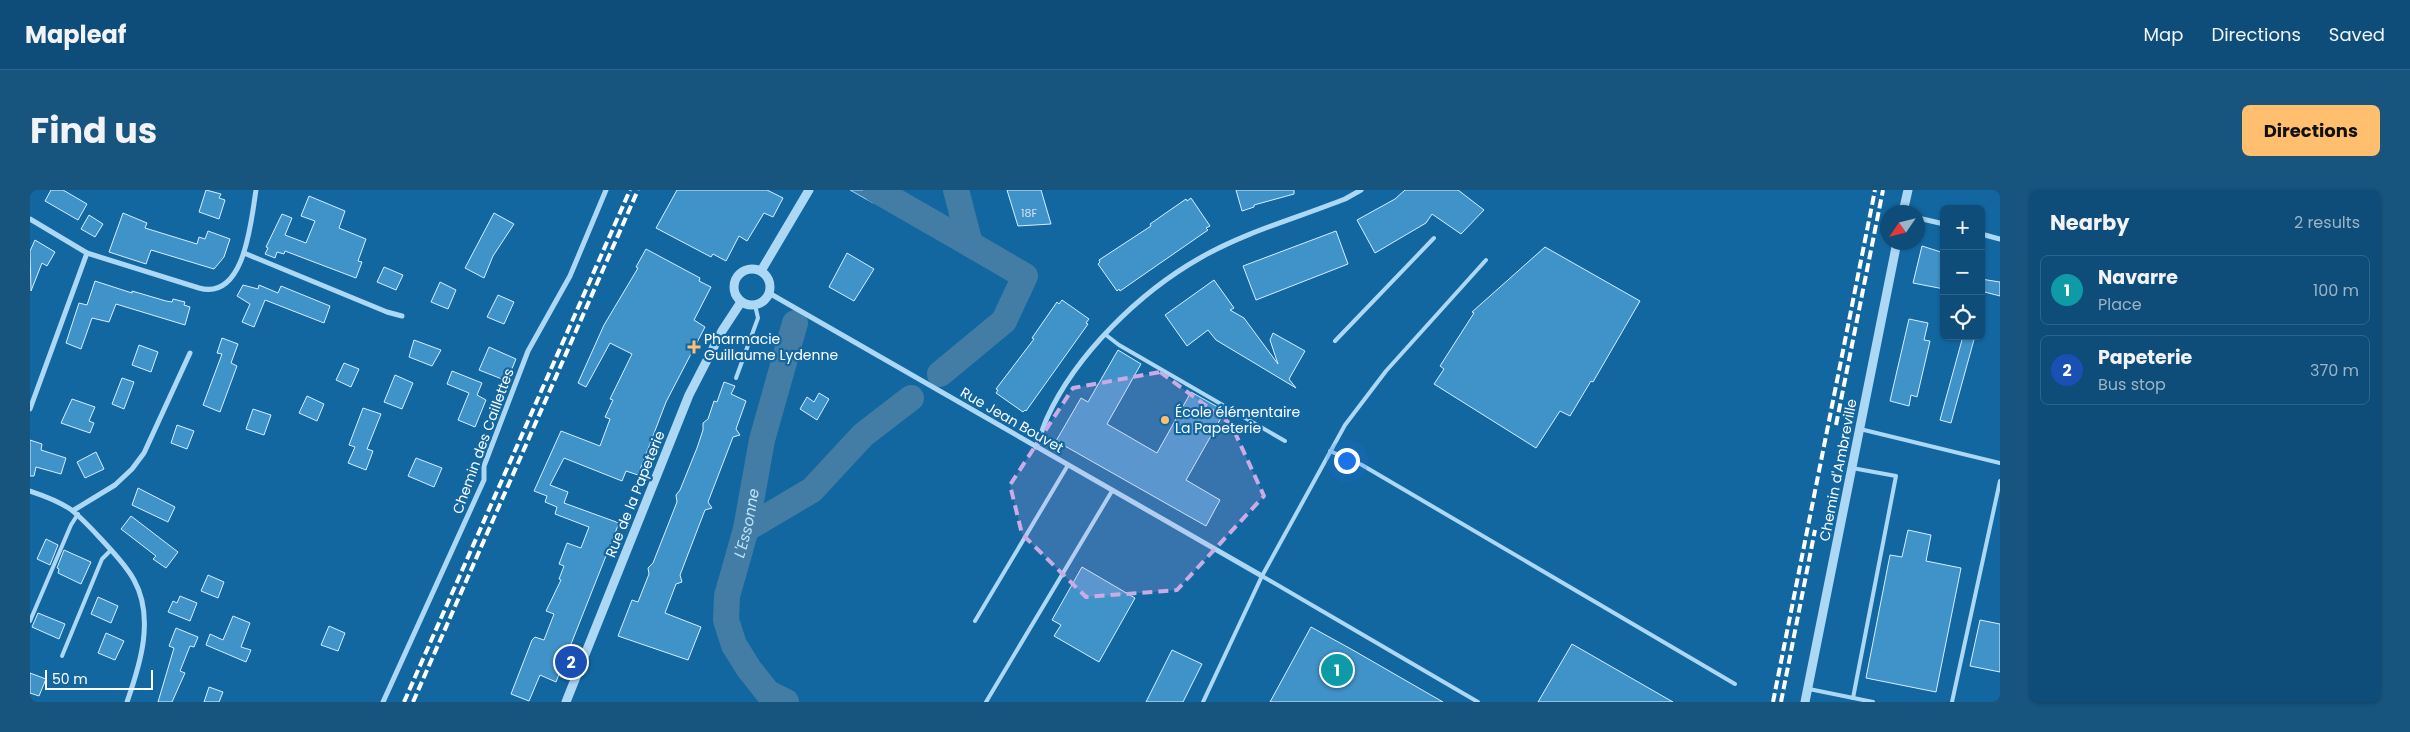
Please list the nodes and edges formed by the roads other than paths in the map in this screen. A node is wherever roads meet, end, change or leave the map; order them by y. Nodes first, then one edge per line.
1 (256, 190) edge
2 (606, 190) edge
3 (809, 190) edge
4 (1361, 190) edge
5 (1908, 190) edge
6 (1905, 205) edge
7 (30, 218) edge
8 (1925, 220) edge
9 (1940, 223) edge
10 (1985, 235) edge
11 (1434, 238) dead end
12 (2000, 239) edge
13 (1895, 250) edge
14 (87, 253) junction
15 (244, 253) junction
16 (1486, 260) dead end
17 (761, 272) junction
18 (769, 293) junction
19 (741, 302) junction
20 (755, 305) junction
21 (402, 316) dead end
22 (1106, 335) junction
23 (1335, 341) dead end
24 (190, 352) dead end
25 (736, 378) dead end
26 (30, 409) edge
27 (1860, 429) junction
28 (1285, 441) dead end
29 (1036, 447) junction
30 (1330, 451) junction
31 (2000, 463) edge
32 (1068, 465) junction
33 (1852, 468) junction
34 (2000, 481) edge
35 (30, 491) edge
36 (1112, 491) junction
37 (76, 512) junction
38 (110, 550) junction
39 (1262, 576) junction
40 (30, 621) edge
41 (975, 622) dead end
42 (62, 656) dead end
43 (1735, 684) dead end
44 (1807, 689) junction
45 (1853, 698) junction
46 (127, 702) edge
47 (383, 702) edge
48 (566, 702) edge
49 (986, 702) edge
50 (1202, 702) edge
51 (1478, 702) edge
52 (1805, 702) edge
53 (1873, 702) edge
54 (1952, 702) edge

1 - 15 street
2 - 47 street, Chemin des Caillettes
3 - 17 street
4 - 22 street
5 - 6 street
7 - 14 street
8 - 9 street
10 - 12 street
11 - 23 lane
13 - 27 street, Chemin d'Ambreville
14 - 15 street
14 - 26 street
15 - 21 street
16 - 30 lane
17 - 18 street
17 - 19 street
18 - 20 street
18 - 29 street, Rue Jean Bouvet
19 - 20 street
19 - 48 street, Rue de la Papeterie
20 - 25 lane
22 - 28 lane
22 - 29 street
24 - 37 street
27 - 31 lane
27 - 33 street, Chemin d'Ambreville
29 - 32 street, Rue Jean Bouvet
30 - 39 lane
30 - 43 lane
32 - 36 street, Rue Jean Bouvet
32 - 41 lane
33 - 44 street, Chemin d'Ambreville
33 - 45 lane
34 - 54 lane
35 - 37 street
36 - 39 street, Rue Jean Bouvet
36 - 49 lane
37 - 38 street
37 - 40 lane
38 - 42 lane
38 - 46 street
39 - 50 lane
39 - 51 lane
44 - 45 lane
44 - 52 street, Chemin d'Ambreville
45 - 53 lane

